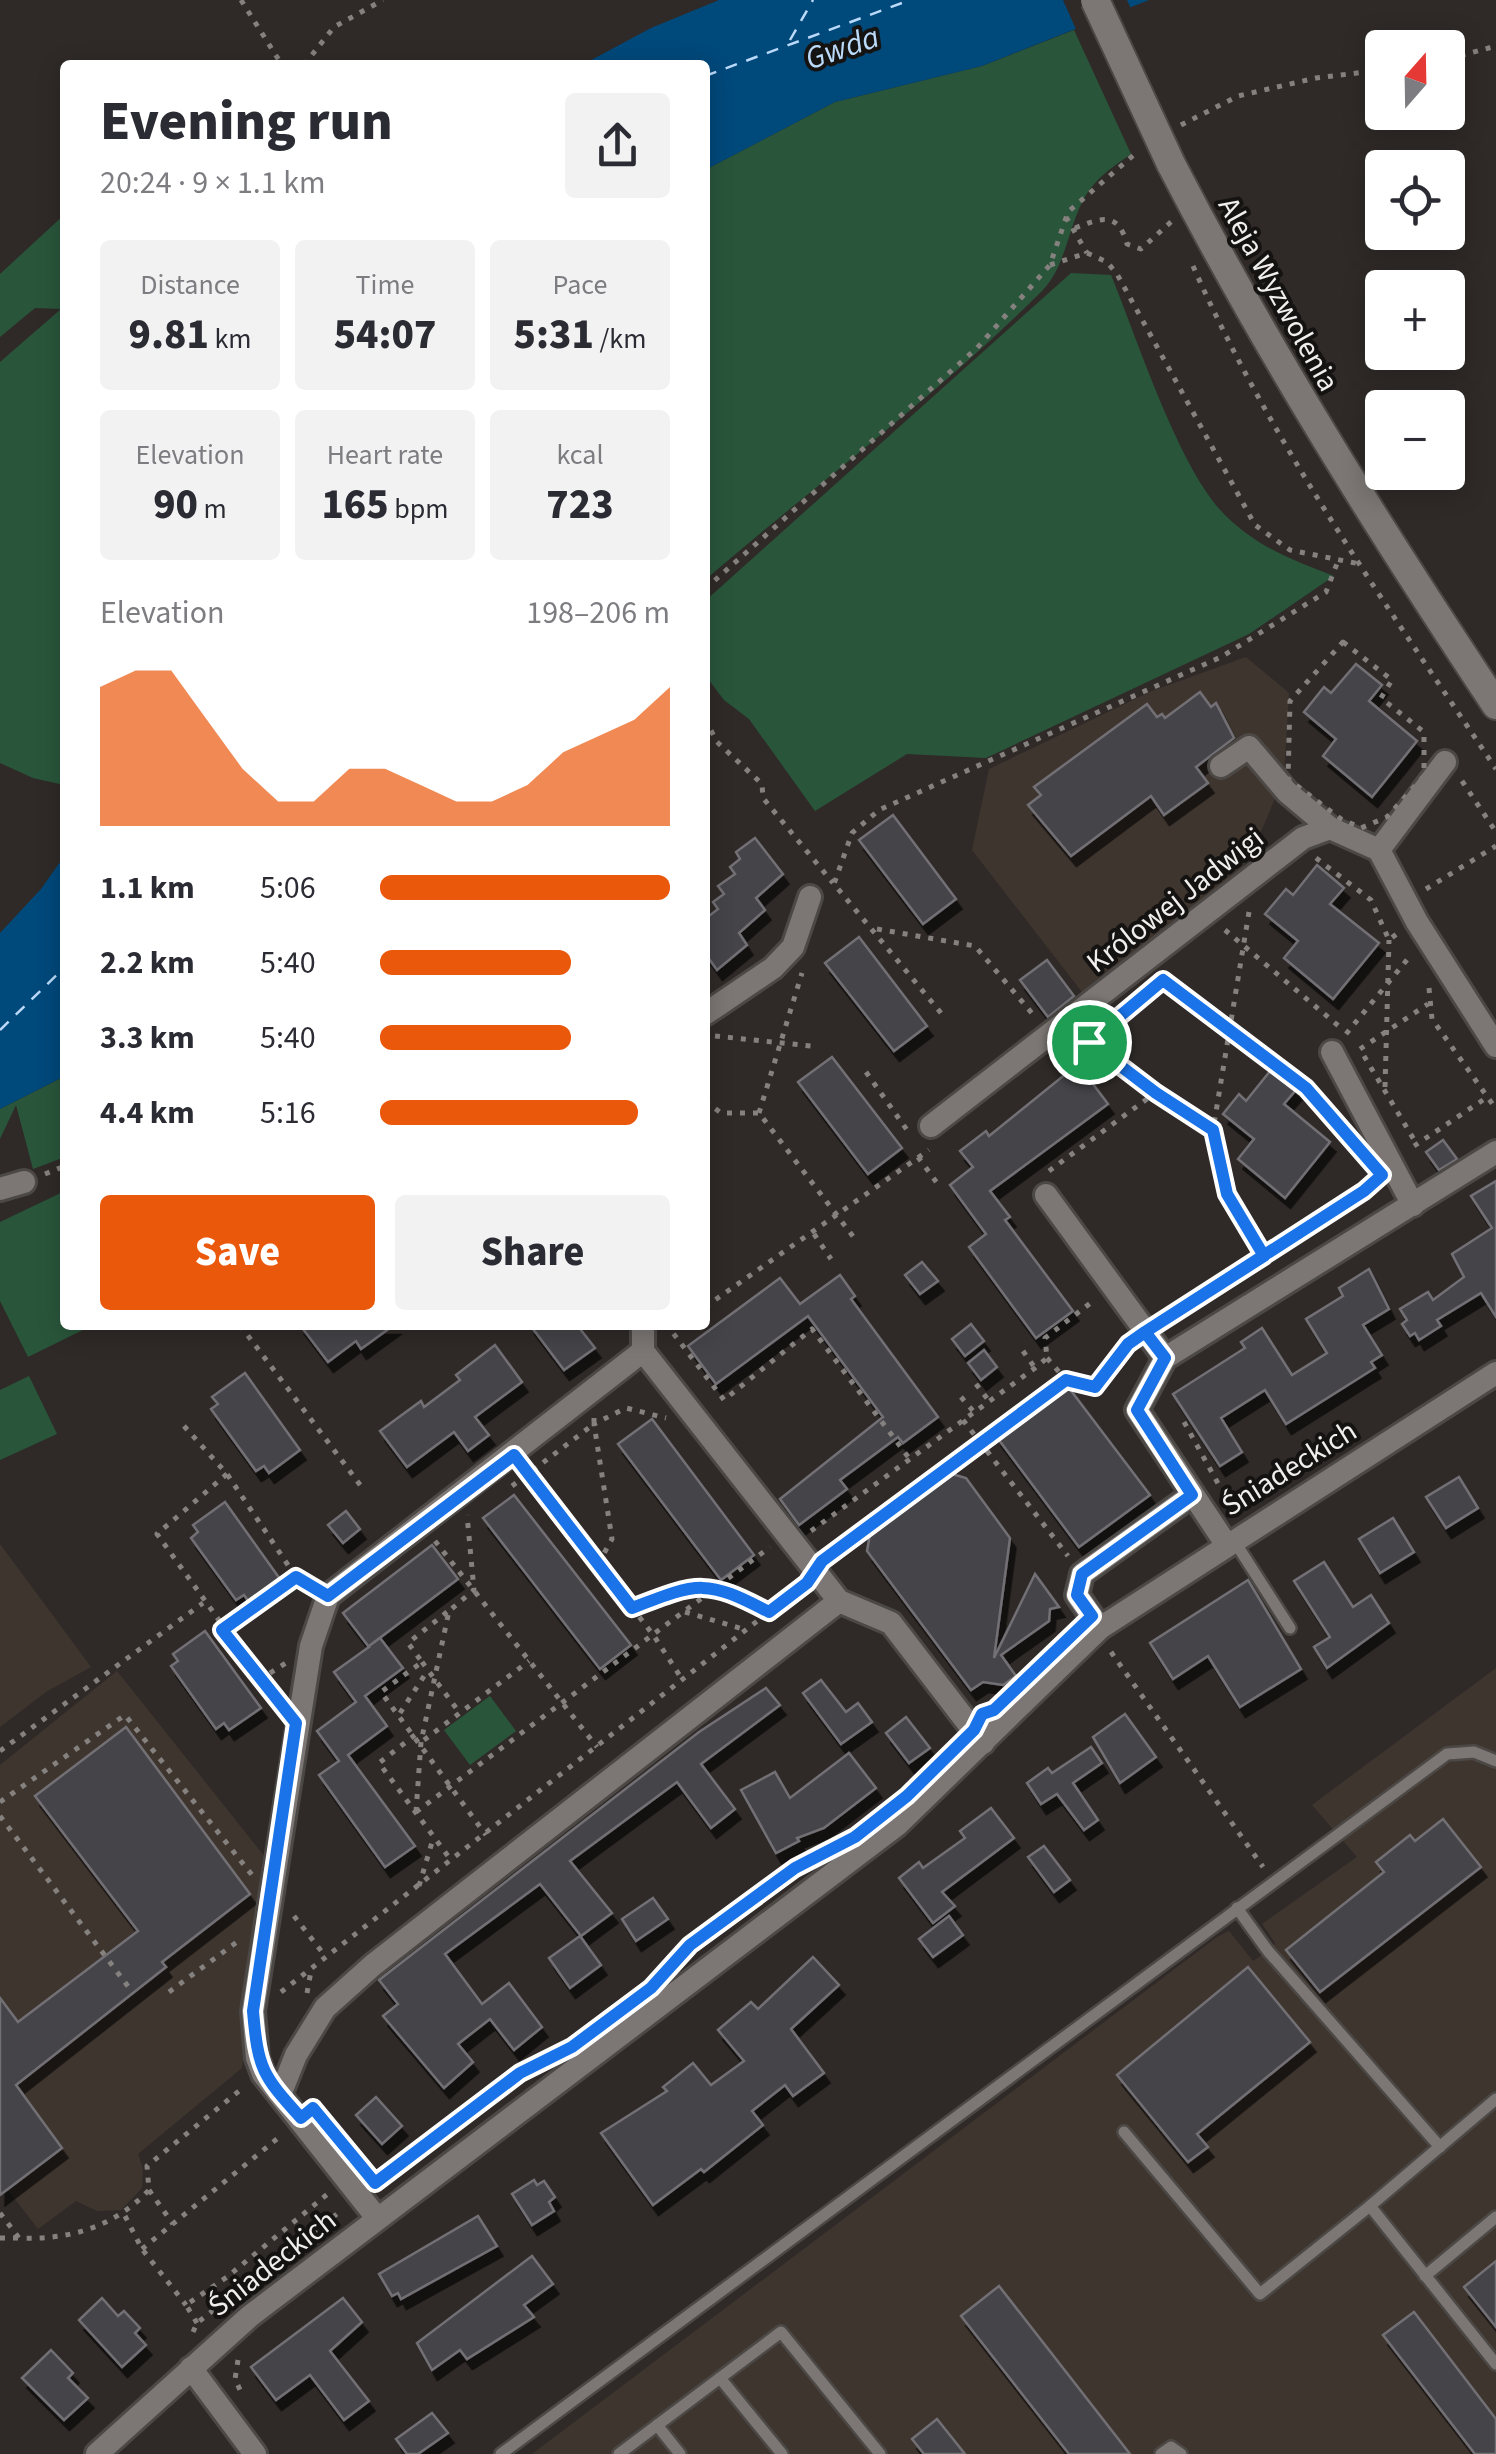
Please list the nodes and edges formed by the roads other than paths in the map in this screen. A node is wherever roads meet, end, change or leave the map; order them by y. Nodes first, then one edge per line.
1 (1095, 0) edge
2 (1496, 705) edge
3 (1220, 766) dead end
4 (1440, 768) road end
5 (1330, 828) junction
6 (1379, 850) junction
7 (819, 898) road end
8 (710, 1011) edge
9 (1496, 1046) edge
10 (1332, 1052) road end
11 (928, 1139) road end
12 (1496, 1152) edge
13 (24, 1182) dead end
14 (0, 1189) edge
15 (1046, 1195) dead end
16 (1413, 1205) junction
17 (643, 1330) edge
18 (643, 1351) junction
19 (1165, 1358) junction
20 (1496, 1373) edge
21 (1192, 1495) junction
22 (1230, 1542) junction
23 (839, 1601) junction
24 (1290, 1628) dead end
25 (1095, 1633) junction
26 (983, 1743) junction
27 (1496, 1761) edge
28 (1237, 1908) junction
29 (280, 2095) junction
30 (1496, 2099) edge
31 (1124, 2132) dead end
32 (1440, 2146) junction
33 (1370, 2206) junction
34 (1496, 2217) edge
35 (378, 2218) junction
36 (1425, 2276) junction
37 (1496, 2364) edge
38 (191, 2368) junction
39 (720, 2378) junction
40 (657, 2425) junction
41 (97, 2454) edge
42 (255, 2454) edge
43 (502, 2454) edge
44 (619, 2454) edge
45 (680, 2454) edge
46 (782, 2454) edge
47 (880, 2454) edge
48 (1162, 2454) edge
49 (1180, 2454) edge

1 - 2 street, Aleja Wyzwolenia, bridge
3 - 5 street
4 - 6 street
5 - 6 street
5 - 11 street, Królowej Jadwigi
6 - 9 street
7 - 8 street
10 - 16 street
12 - 16 street
13 - 14 street
15 - 19 street
16 - 19 street
17 - 18 street
18 - 23 street
18 - 29 street
19 - 21 street
20 - 22 street, Śniadeckich
21 - 22 street
21 - 25 street
22 - 24 lane
22 - 25 street, Śniadeckich
23 - 26 street
23 - 29 street
25 - 26 street, Śniadeckich
26 - 35 street, Śniadeckich
27 - 28 lane
28 - 32 lane
28 - 43 lane
29 - 35 street
30 - 32 lane
31 - 33 lane
32 - 33 lane
33 - 36 lane
34 - 36 lane
35 - 38 street, Śniadeckich
36 - 37 lane
38 - 41 street, Śniadeckich
38 - 42 street
39 - 40 lane
39 - 46 lane
39 - 47 lane
40 - 44 lane
40 - 45 lane
48 - 49 lane

